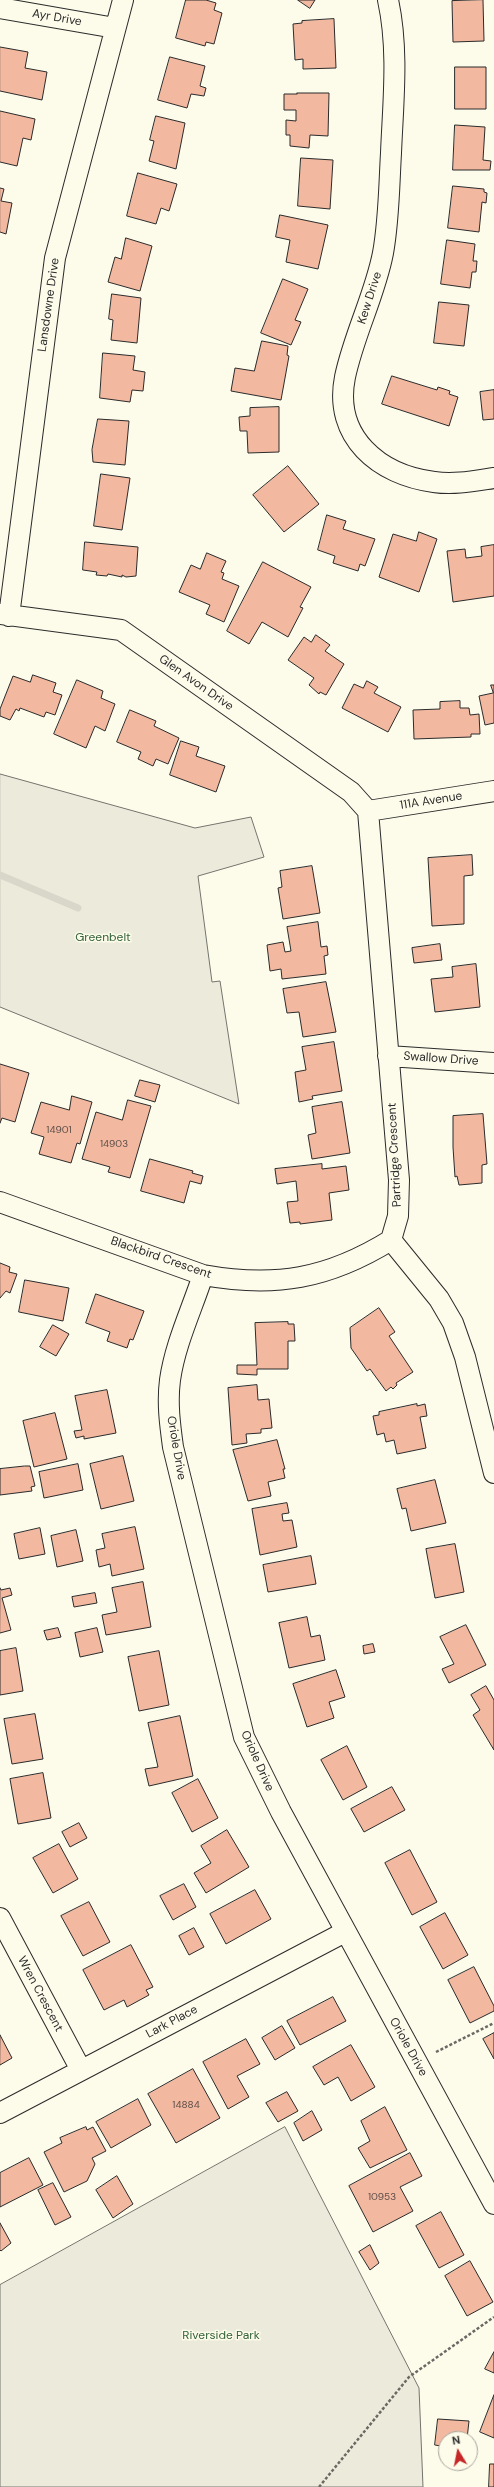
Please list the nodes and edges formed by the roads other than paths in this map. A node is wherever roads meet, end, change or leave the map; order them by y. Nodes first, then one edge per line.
1 (123, 0) edge
2 (388, 0) edge
3 (0, 8) edge
4 (115, 28) junction
5 (494, 478) edge
6 (5, 615) edge
7 (494, 791) edge
8 (368, 811) junction
9 (388, 1056) junction
10 (494, 1063) edge
11 (0, 1202) edge
12 (391, 1240) junction
13 (203, 1274) junction
14 (494, 1473) edge
15 (0, 1918) edge
16 (345, 1932) junction
17 (81, 2070) junction
18 (0, 2114) edge
19 (494, 2204) edge

1 - 4 street, Lansdowne Drive
2 - 5 street, Kew Drive
3 - 4 street, Ayr Drive
4 - 6 street, Lansdowne Drive
6 - 8 street, Glen Avon Drive
7 - 8 street, 111A Avenue
8 - 9 street, Partridge Crescent
9 - 10 street, Swallow Drive
9 - 12 street, Partridge Crescent
11 - 13 street, Blackbird Crescent
12 - 13 street, Blackbird Crescent
12 - 14 street
13 - 16 street, Oriole Drive
15 - 17 street, Wren Crescent
16 - 17 street, Lark Place
16 - 19 street, Oriole Drive
17 - 18 street, Lark Place

